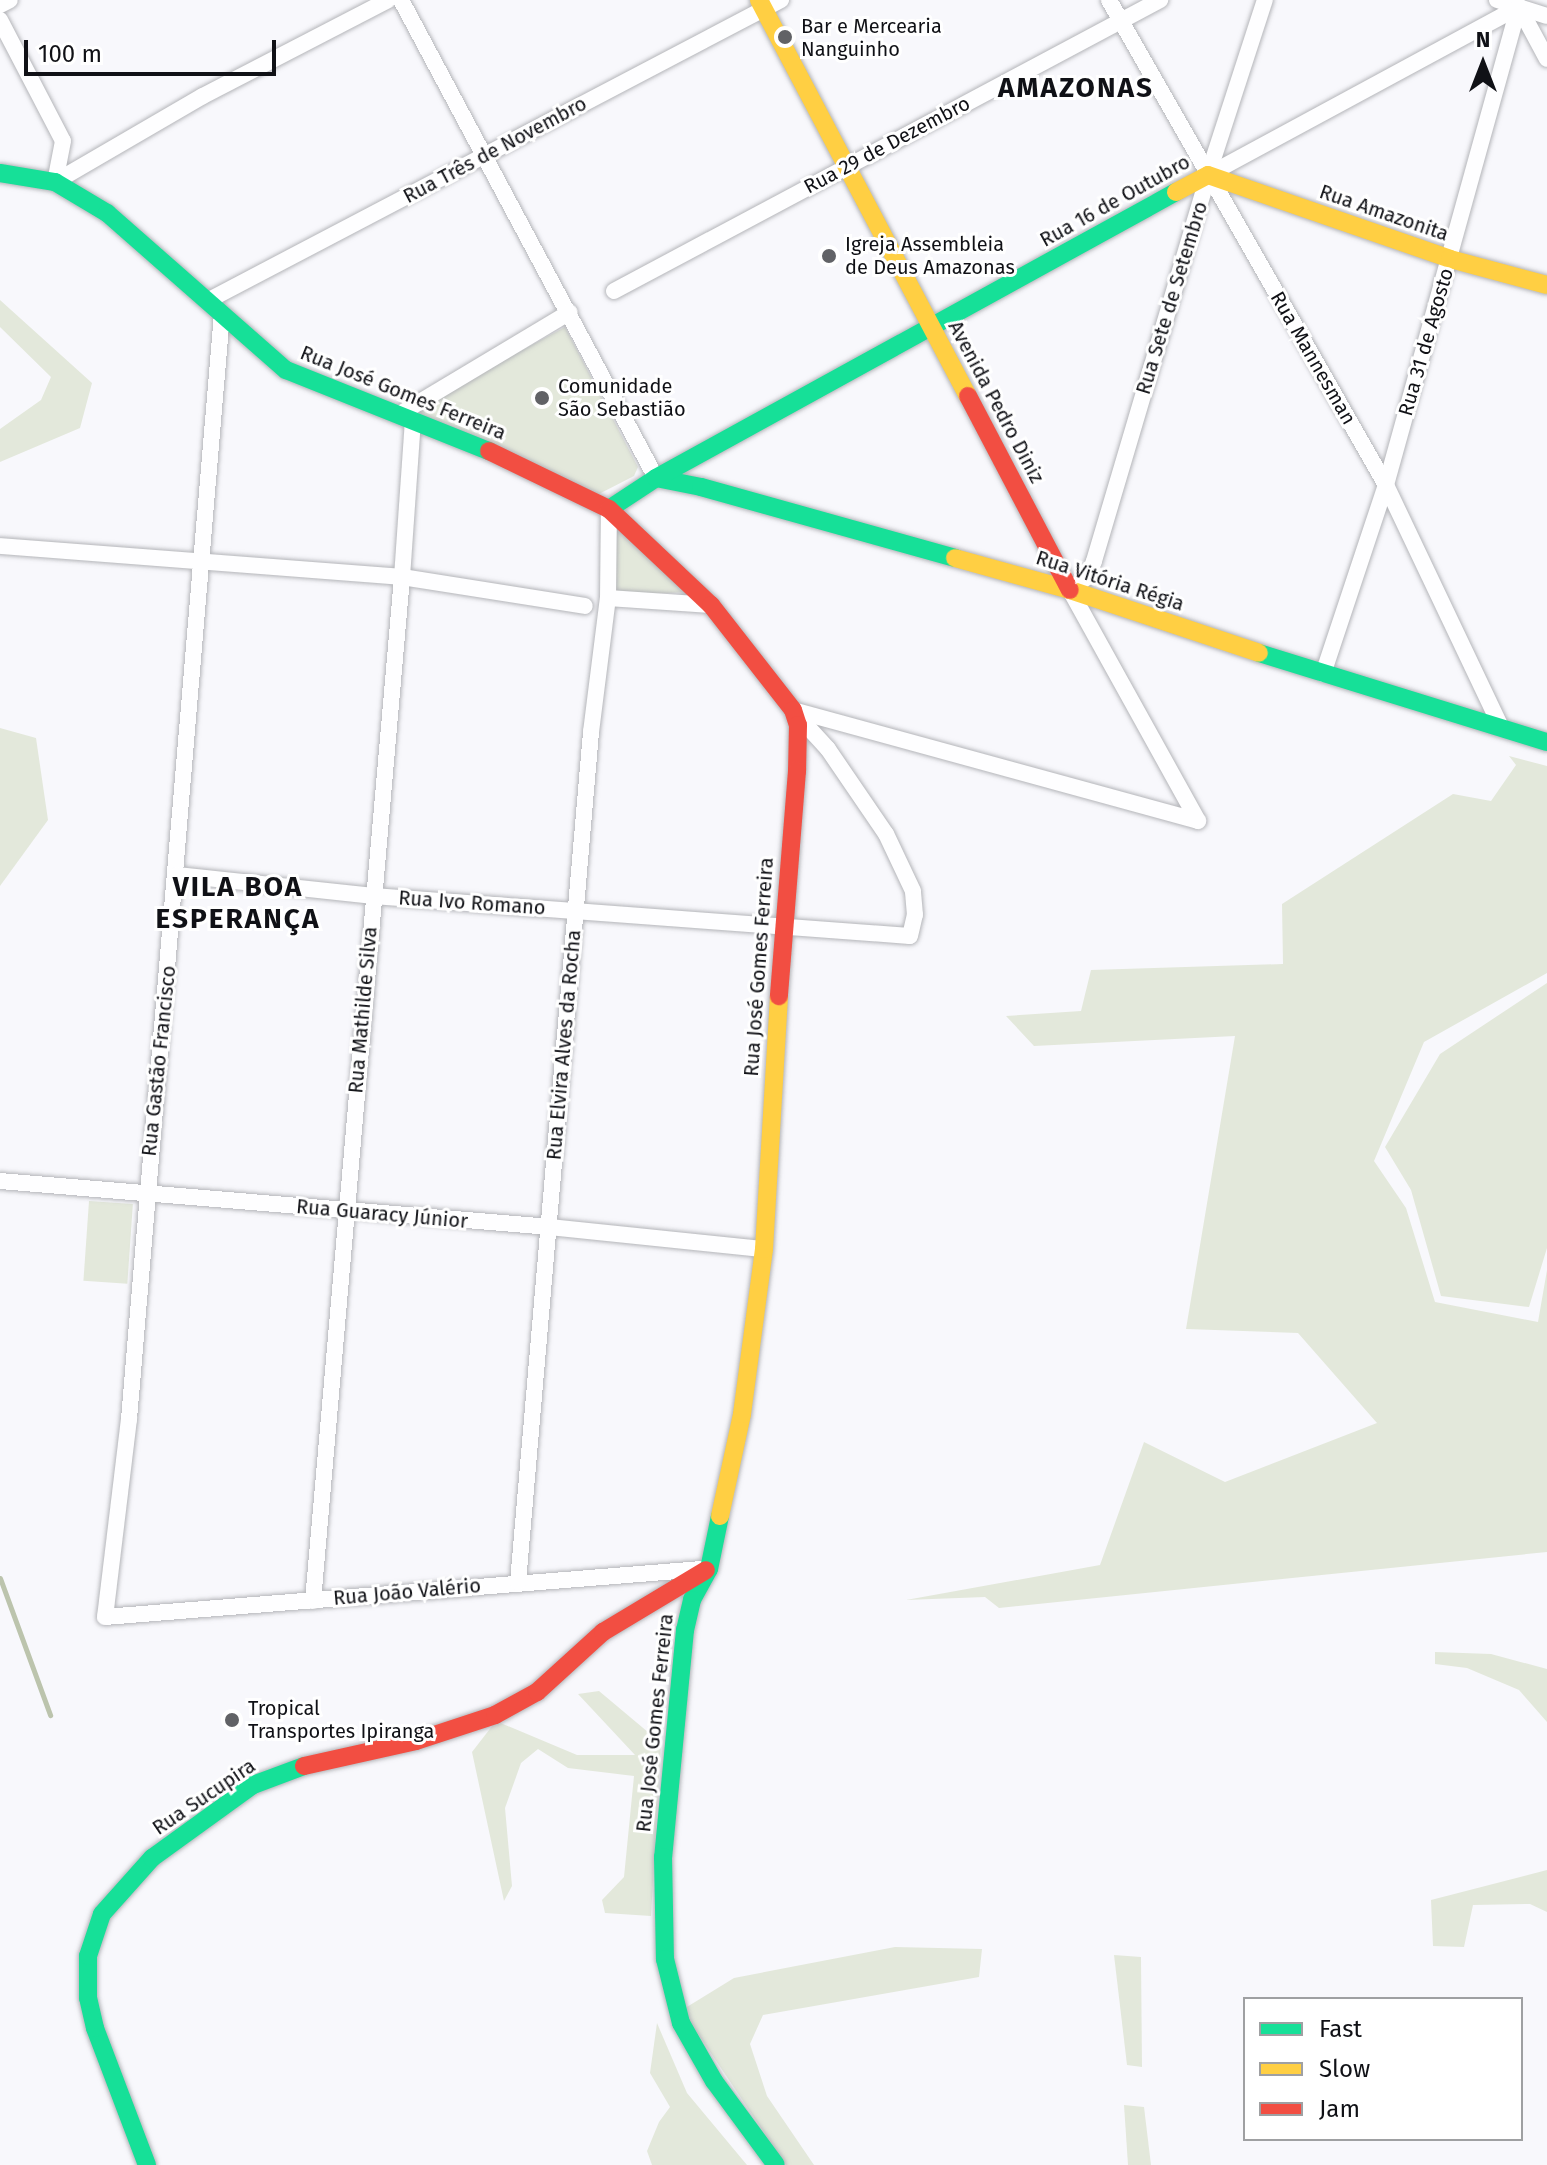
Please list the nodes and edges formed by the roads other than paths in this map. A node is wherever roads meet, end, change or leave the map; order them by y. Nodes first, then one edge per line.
1 (10, 0) edge
2 (388, 0) edge
3 (401, 0) edge
4 (1109, 0) edge
5 (1160, 0) edge
6 (1265, 0) edge
7 (1497, 0) edge
8 (768, 3) edge
9 (1517, 4) edge
10 (0, 5) edge
11 (1547, 16) edge
12 (0, 20) edge
13 (1121, 21) junction
14 (1547, 59) edge
15 (483, 156) junction
16 (846, 167) junction
17 (0, 173) edge
18 (1208, 175) junction
19 (55, 182) junction
20 (1450, 259) junction
21 (1547, 285) edge
22 (614, 291) dead end
23 (216, 307) junction
24 (570, 312) junction
25 (932, 327) junction
26 (406, 417) junction
27 (656, 478) junction
28 (1386, 485) junction
29 (609, 509) junction
30 (0, 546) edge
31 (201, 560) junction
32 (402, 577) junction
33 (1070, 590) junction
34 (608, 598) junction
35 (711, 605) junction
36 (585, 606) dead end
37 (1323, 674) junction
38 (793, 710) junction
39 (1500, 725) junction
40 (1547, 742) edge
41 (178, 875) junction
42 (373, 896) junction
43 (575, 910) junction
44 (783, 928) junction
45 (0, 1181) edge
46 (146, 1195) junction
47 (347, 1210) junction
48 (550, 1227) junction
49 (764, 1249) junction
50 (709, 1569) junction
51 (518, 1582) junction
52 (313, 1601) junction
53 (105, 1617) joint
54 (147, 2165) edge
55 (776, 2165) edge

1 - 10 street
2 - 19 street
3 - 15 street
4 - 13 street, Rua Mannesman
5 - 13 street, Rua 29 de Dezembro
6 - 18 street, Rua Sete de Setembro
7 - 9 street
8 - 15 street, Rua Três de Novembro
8 - 16 street, Avenida Pedro Diniz
9 - 11 street
9 - 14 street
9 - 18 street, Rua 16 de Outubro
9 - 20 street, Rua 31 de Agosto
12 - 19 street
13 - 16 street, Rua 29 de Dezembro
13 - 18 street, Rua Mannesman
15 - 23 street, Rua Três de Novembro
15 - 24 street
16 - 22 street, Rua 29 de Dezembro
16 - 25 street, Avenida Pedro Diniz
17 - 19 street, Rua José Gomes Ferreira
18 - 20 street, Rua Amazonita
18 - 25 street, Rua 16 de Outubro
18 - 28 street, Rua Mannesman
18 - 33 street, Rua Sete de Setembro
19 - 23 street, Rua José Gomes Ferreira
20 - 21 street, Rua Amazonita
20 - 28 street, Rua 31 de Agosto
23 - 26 street, Rua José Gomes Ferreira
23 - 31 street, Rua Gastão Francisco
24 - 26 street
24 - 27 street
25 - 27 street, Rua 16 de Outubro
25 - 33 street, Avenida Pedro Diniz
26 - 29 street, Rua José Gomes Ferreira
26 - 32 street, Rua Mathilde Silva
27 - 29 street, Rua 16 de Outubro
27 - 33 street, Rua Vitória Régia
28 - 37 street, Rua 31 de Agosto
28 - 39 street, Rua Mannesman
29 - 34 street, Rua Elvira Alves da Rocha
29 - 35 street, Rua José Gomes Ferreira
30 - 31 street
31 - 32 street
31 - 41 street, Rua Gastão Francisco
32 - 36 street
32 - 42 street, Rua Mathilde Silva
33 - 37 street, Rua Vitória Régia
33 - 38 street, Avenida Pedro Diniz
34 - 35 street
34 - 43 street, Rua Elvira Alves da Rocha
35 - 38 street, Rua José Gomes Ferreira
37 - 39 street, Rua Vitória Régia
38 - 44 street, Rua José Gomes Ferreira
38 - 44 street, Rua Ivo Romano
39 - 40 street, Rua Vitória Régia
41 - 42 street, Rua Ivo Romano
41 - 46 street, Rua Gastão Francisco
42 - 43 street, Rua Ivo Romano
42 - 47 street, Rua Mathilde Silva
43 - 44 street, Rua Ivo Romano
43 - 48 street, Rua Elvira Alves da Rocha
44 - 49 street, Rua José Gomes Ferreira
45 - 46 street, Rua Guaracy Júnior
46 - 47 street, Rua Guaracy Júnior
46 - 53 street, Rua Gastão Francisco
47 - 48 street, Rua Guaracy Júnior
47 - 52 street, Rua Mathilde Silva
48 - 49 street, Rua Guaracy Júnior
48 - 51 street, Rua Elvira Alves da Rocha
49 - 50 street, Rua José Gomes Ferreira
50 - 51 street, Rua João Valério
50 - 54 street, Rua Sucupira
50 - 55 street, Rua José Gomes Ferreira
51 - 52 street, Rua João Valério
52 - 53 street, Rua João Valério

